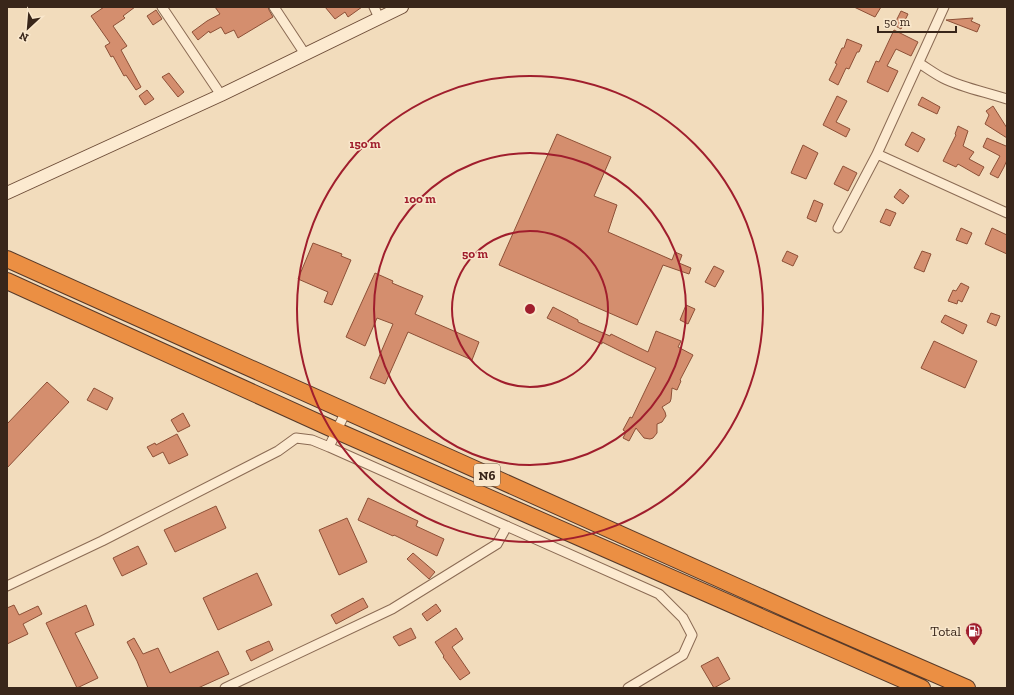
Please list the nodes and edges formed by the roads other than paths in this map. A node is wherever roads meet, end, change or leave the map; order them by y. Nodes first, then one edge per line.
1 (162, 7) edge
2 (274, 7) edge
3 (402, 7) edge
4 (944, 7) edge
5 (376, 12) edge
6 (305, 54) junction
7 (918, 63) junction
8 (221, 94) junction
9 (1007, 99) edge
10 (877, 154) junction
11 (7, 193) edge
12 (1007, 213) edge
13 (838, 228) dead end
14 (7, 259) edge
15 (7, 281) edge
16 (346, 411) junction
17 (337, 431) junction
18 (329, 447) junction
19 (507, 526) junction
20 (7, 586) edge
21 (225, 688) edge
22 (628, 688) edge
23 (922, 688) edge
24 (967, 688) edge

1 - 8 street
2 - 6 street
3 - 5 street
4 - 7 street
5 - 6 street
6 - 8 street
7 - 9 street
7 - 10 street
8 - 11 street
10 - 12 street
10 - 13 street
14 - 16 highway, N6
15 - 17 highway, N6
16 - 17 street
16 - 24 highway, N6
17 - 18 street
17 - 23 highway, N6
18 - 19 street
18 - 20 street
19 - 21 street
19 - 22 street

